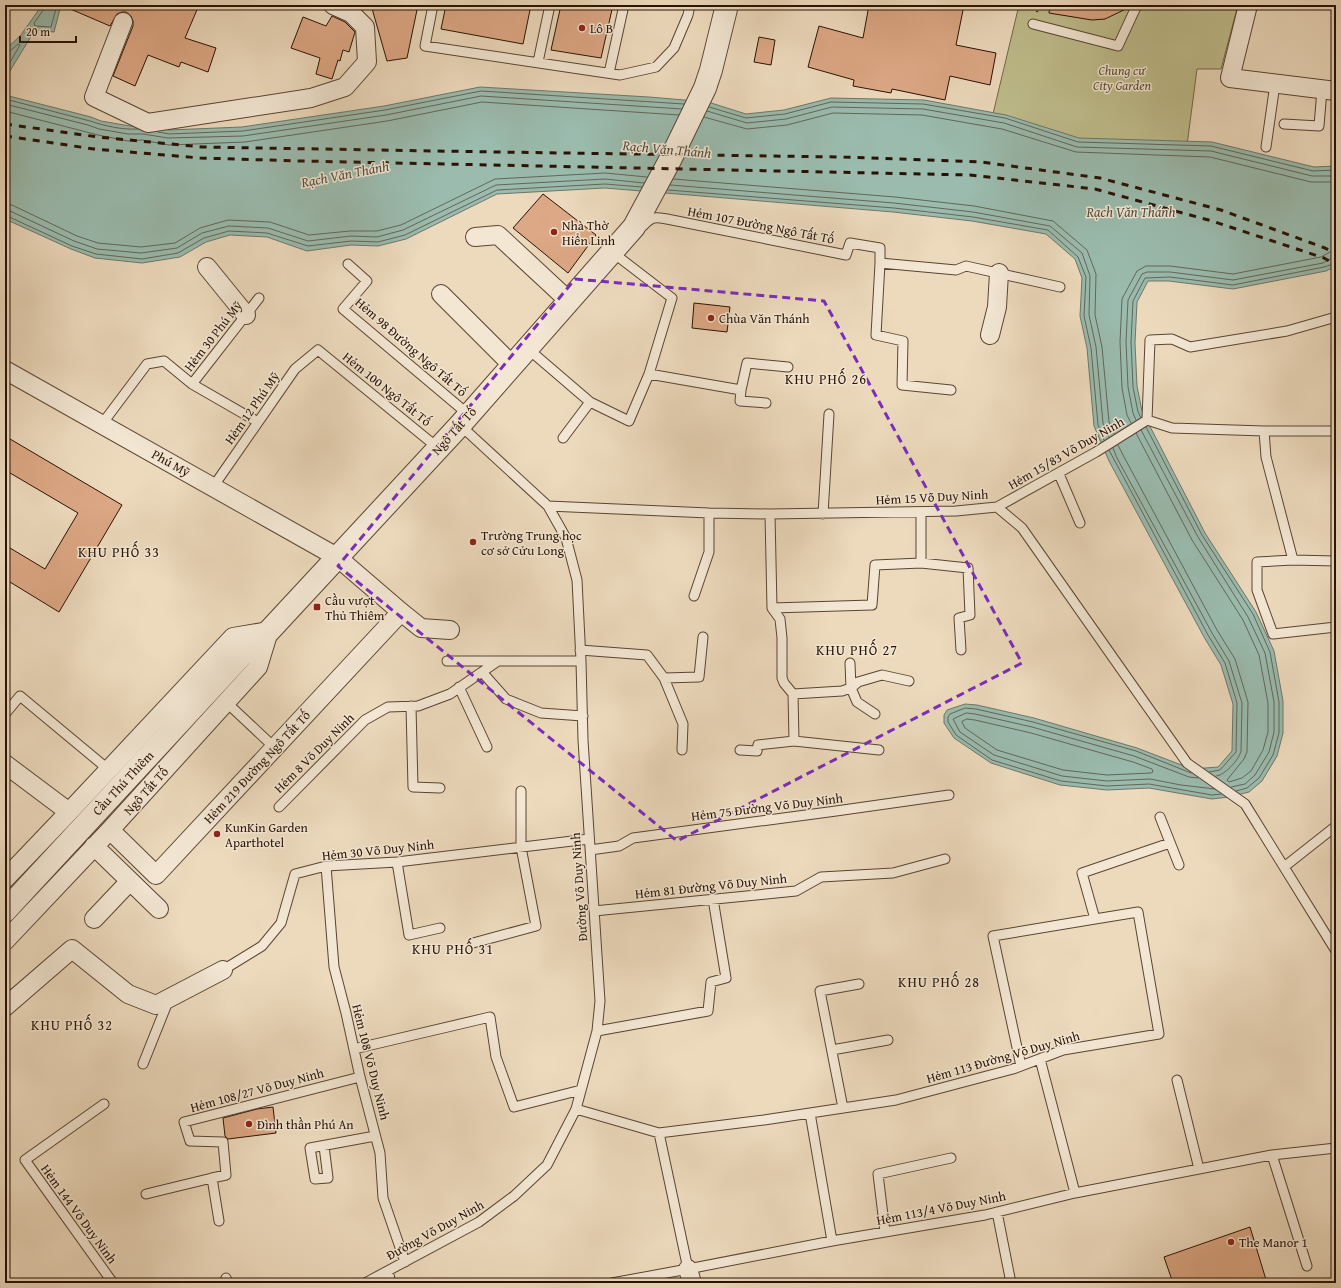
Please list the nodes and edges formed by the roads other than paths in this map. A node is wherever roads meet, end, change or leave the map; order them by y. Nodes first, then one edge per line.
1 (333, 5) edge
2 (434, 5) edge
3 (550, 5) edge
4 (624, 5) edge
5 (690, 5) edge
6 (726, 5) edge
7 (1137, 5) edge
8 (1248, 5) edge
9 (123, 22) dead end
10 (1033, 24) dead end
11 (538, 62) junction
12 (609, 73) junction
13 (1275, 84) junction
14 (1329, 90) edge
15 (1284, 124) dead end
16 (1266, 147) dead end
17 (475, 237) dead end
18 (612, 252) junction
19 (880, 263) junction
20 (348, 264) dead end
21 (207, 267) dead end
22 (999, 273) junction
23 (1060, 287) dead end
24 (441, 294) dead end
25 (260, 298) dead end
26 (569, 301) junction
27 (246, 315) junction
28 (1336, 317) edge
29 (990, 335) dead end
30 (527, 348) junction
31 (318, 350) joint
32 (512, 366) junction
33 (788, 367) dead end
34 (5, 370) edge
35 (648, 374) junction
36 (192, 384) junction
37 (741, 390) junction
38 (951, 390) dead end
39 (590, 402) junction
40 (766, 403) dead end
41 (829, 414) dead end
42 (465, 420) junction
43 (1147, 420) junction
44 (258, 422) junction
45 (102, 424) junction
46 (1264, 431) junction
47 (1336, 431) edge
48 (563, 438) dead end
49 (438, 448) junction
50 (1059, 474) junction
51 (213, 487) junction
52 (548, 506) junction
53 (997, 507) junction
54 (921, 512) junction
55 (709, 514) junction
56 (770, 514) junction
57 (823, 514) junction
58 (1080, 524) dead end
59 (337, 557) junction
60 (1293, 560) junction
61 (1336, 561) edge
62 (921, 563) junction
63 (694, 596) dead end
64 (772, 608) junction
65 (401, 612) junction
66 (1336, 627) edge
67 (450, 630) dead end
68 (269, 631) junction
69 (703, 637) dead end
70 (580, 650) junction
71 (961, 650) dead end
72 (241, 656) joint
73 (447, 661) dead end
74 (498, 661) junction
75 (581, 661) junction
76 (850, 663) dead end
77 (482, 672) junction
78 (664, 678) junction
79 (909, 681) dead end
80 (460, 687) junction
81 (851, 688) junction
82 (793, 694) junction
83 (226, 702) junction
84 (411, 706) junction
85 (5, 714) edge
86 (874, 714) dead end
87 (583, 716) junction
88 (794, 740) junction
89 (487, 747) dead end
90 (275, 748) junction
91 (682, 750) dead end
92 (740, 750) dead end
93 (879, 750) dead end
94 (5, 764) edge
95 (109, 770) junction
96 (440, 788) dead end
97 (521, 791) dead end
98 (949, 795) dead end
99 (279, 807) dead end
100 (69, 812) junction
101 (1160, 817) dead end
102 (1336, 826) edge
103 (110, 830) junction
104 (589, 839) junction
105 (1170, 843) junction
106 (94, 846) junction
107 (522, 847) junction
108 (590, 850) junction
109 (945, 859) dead end
110 (397, 862) junction
111 (1179, 865) dead end
112 (326, 866) junction
113 (1284, 867) junction
114 (5, 879) edge
115 (130, 881) junction
116 (713, 899) junction
117 (159, 909) dead end
118 (5, 911) edge
119 (594, 911) junction
120 (94, 919) dead end
121 (1095, 919) junction
122 (440, 928) dead end
123 (5, 941) edge
124 (473, 943) dead end
125 (1336, 951) edge
126 (223, 970) joint
127 (859, 984) dead end
128 (169, 998) junction
129 (8, 1000) edge
130 (597, 1031) junction
131 (888, 1040) dead end
132 (354, 1049) junction
133 (832, 1050) junction
134 (1040, 1059) junction
135 (143, 1064) dead end
136 (1021, 1066) junction
137 (360, 1077) junction
138 (1177, 1080) dead end
139 (581, 1090) junction
140 (104, 1104) dead end
141 (843, 1108) junction
142 (576, 1109) junction
143 (810, 1113) junction
144 (659, 1133) junction
145 (376, 1136) junction
146 (324, 1146) dead end
147 (1336, 1148) edge
148 (1272, 1155) junction
149 (951, 1158) dead end
150 (1199, 1169) junction
151 (212, 1178) junction
152 (1076, 1193) junction
153 (146, 1194) dead end
154 (997, 1212) junction
155 (219, 1221) dead end
156 (885, 1232) junction
157 (832, 1241) junction
158 (405, 1262) junction
159 (1307, 1266) dead end
160 (388, 1270) junction
161 (690, 1276) edge
162 (113, 1283) edge
163 (365, 1283) edge
164 (391, 1283) edge
165 (612, 1283) edge
166 (1011, 1283) edge

1 - 9 street
2 - 11 lane
3 - 11 lane
4 - 12 lane
5 - 12 lane
6 - 18 street, Ngô Tất Tố
7 - 10 lane
8 - 13 street
11 - 12 lane
13 - 14 street
13 - 16 lane
14 - 15 lane
17 - 26 street
18 - 19 lane, Hẻm 107 Đường Ngô Tất Tố
18 - 26 street, Ngô Tất Tố
18 - 35 lane
19 - 22 lane
19 - 38 lane
20 - 42 lane, Hẻm 98 Đường Ngô Tất Tố
21 - 27 street
22 - 23 lane
22 - 29 street
24 - 32 street
25 - 27 lane, Hẻm 30 Phú Mỹ
26 - 30 street, Ngô Tất Tố
27 - 36 lane, Hẻm 30 Phú Mỹ
28 - 43 lane
30 - 32 street, Ngô Tất Tố
30 - 39 lane
31 - 44 lane, Hẻm 12 Phú Mỹ
31 - 49 lane, Hẻm 100 Ngô Tất Tố
32 - 42 street, Ngô Tất Tố
33 - 37 lane
34 - 45 street, Phú Mỹ
35 - 37 lane
35 - 39 lane
36 - 44 lane
36 - 45 lane, Hẻm 30 Phú Mỹ
37 - 40 lane
39 - 48 lane
41 - 57 lane
42 - 49 street, Ngô Tất Tố
42 - 52 lane, Đường Võ Duy Ninh
43 - 46 lane
43 - 50 lane, Hẻm 15/83 Võ Duy Ninh
44 - 51 lane, Hẻm 12 Phú Mỹ
45 - 51 street, Phú Mỹ
46 - 47 lane
46 - 60 lane
49 - 59 street, Ngô Tất Tố
50 - 53 lane, Hẻm 15/83 Võ Duy Ninh
50 - 58 lane
51 - 59 street, Phú Mỹ
52 - 55 lane, Hẻm 15 Võ Duy Ninh
52 - 70 lane, Đường Võ Duy Ninh
53 - 54 lane, Hẻm 15 Võ Duy Ninh
53 - 113 lane, Hẻm 15 Võ Duy Ninh
54 - 57 lane, Hẻm 15 Võ Duy Ninh
54 - 62 lane
55 - 56 lane, Hẻm 15 Võ Duy Ninh
55 - 63 lane
56 - 57 lane, Hẻm 15 Võ Duy Ninh
56 - 64 lane
59 - 65 street, Phú Mỹ
59 - 68 street, Ngô Tất Tố
60 - 61 lane
60 - 66 lane
62 - 64 lane
62 - 71 lane
64 - 82 lane
65 - 67 street, Phú Mỹ
65 - 90 street, Hẻm 219 Đường Ngô Tất Tố
68 - 72 street, Ngô Tất Tố
68 - 83 street, Ngô Tất Tố
68 - 95 street
69 - 78 lane
70 - 75 lane, Đường Võ Duy Ninh
70 - 78 lane
72 - 118 street, Cầu Thủ Thiêm
73 - 74 lane
74 - 75 lane
74 - 77 lane, Hẻm 8 Võ Duy Ninh
75 - 87 lane, Đường Võ Duy Ninh
76 - 81 lane
77 - 80 lane, Hẻm 8 Võ Duy Ninh
77 - 87 lane
78 - 91 lane
79 - 81 lane
80 - 84 lane, Hẻm 8 Võ Duy Ninh
80 - 89 lane
81 - 82 lane
81 - 86 lane
82 - 88 lane
83 - 90 lane
83 - 103 street, Ngô Tất Tố
84 - 96 lane
84 - 99 lane, Hẻm 8 Võ Duy Ninh
85 - 95 lane
87 - 104 lane, Đường Võ Duy Ninh
88 - 92 lane
88 - 93 lane
90 - 103 street, Hẻm 219 Đường Ngô Tất Tố
94 - 100 street
95 - 100 street
97 - 107 lane
98 - 108 lane, Hẻm 75 Đường Võ Duy Ninh
100 - 114 street
101 - 105 lane
102 - 113 lane
103 - 106 street, Ngô Tất Tố
104 - 107 lane, Hẻm 30 Võ Duy Ninh
104 - 108 lane, Đường Võ Duy Ninh
105 - 111 lane
105 - 121 lane
106 - 115 street
106 - 123 street, Ngô Tất Tố
107 - 110 lane, Hẻm 30 Võ Duy Ninh
107 - 124 lane
108 - 119 lane, Đường Võ Duy Ninh
109 - 116 lane, Hẻm 81 Đường Võ Duy Ninh
110 - 112 lane, Hẻm 30 Võ Duy Ninh
110 - 122 lane
112 - 126 lane, Hẻm 30 Võ Duy Ninh
112 - 132 lane, Hẻm 108 Võ Duy Ninh
113 - 125 lane
115 - 117 street
115 - 120 street
116 - 119 lane, Hẻm 81 Đường Võ Duy Ninh
116 - 130 lane
119 - 130 lane, Đường Võ Duy Ninh
121 - 134 lane, Hẻm 113 Đường Võ Duy Ninh
121 - 136 lane
126 - 128 street
127 - 133 lane
128 - 129 street
128 - 135 lane
130 - 139 lane, Đường Võ Duy Ninh
131 - 133 lane
132 - 137 lane, Hẻm 108 Võ Duy Ninh
132 - 139 lane
133 - 141 lane
134 - 136 lane, Hẻm 113 Đường Võ Duy Ninh
134 - 152 lane
136 - 141 lane, Hẻm 113 Đường Võ Duy Ninh
137 - 145 lane, Hẻm 108 Võ Duy Ninh
137 - 151 lane, Hẻm 108/27 Võ Duy Ninh
138 - 150 lane
139 - 142 lane, Đường Võ Duy Ninh
140 - 162 lane, Hẻm 144 Võ Duy Ninh
141 - 143 lane, Hẻm 113 Đường Võ Duy Ninh
142 - 144 lane, Hẻm 113 Đường Võ Duy Ninh
142 - 158 lane, Đường Võ Duy Ninh
143 - 144 lane, Hẻm 113 Đường Võ Duy Ninh
143 - 157 lane
144 - 161 lane
145 - 146 lane
145 - 158 lane, Hẻm 108 Võ Duy Ninh
147 - 148 lane, Hẻm 113/4 Võ Duy Ninh
148 - 150 lane, Hẻm 113/4 Võ Duy Ninh
148 - 159 lane
149 - 156 lane
150 - 152 lane, Hẻm 113/4 Võ Duy Ninh
151 - 153 lane
151 - 155 lane
152 - 154 lane, Hẻm 113/4 Võ Duy Ninh
154 - 156 lane, Hẻm 113/4 Võ Duy Ninh
154 - 166 lane
156 - 157 lane, Hẻm 113/4 Võ Duy Ninh
157 - 161 lane, Hẻm 113/4 Võ Duy Ninh
158 - 160 lane, Đường Võ Duy Ninh
160 - 163 lane, Đường Võ Duy Ninh
160 - 164 lane
161 - 165 lane, Hẻm 113/4 Võ Duy Ninh

